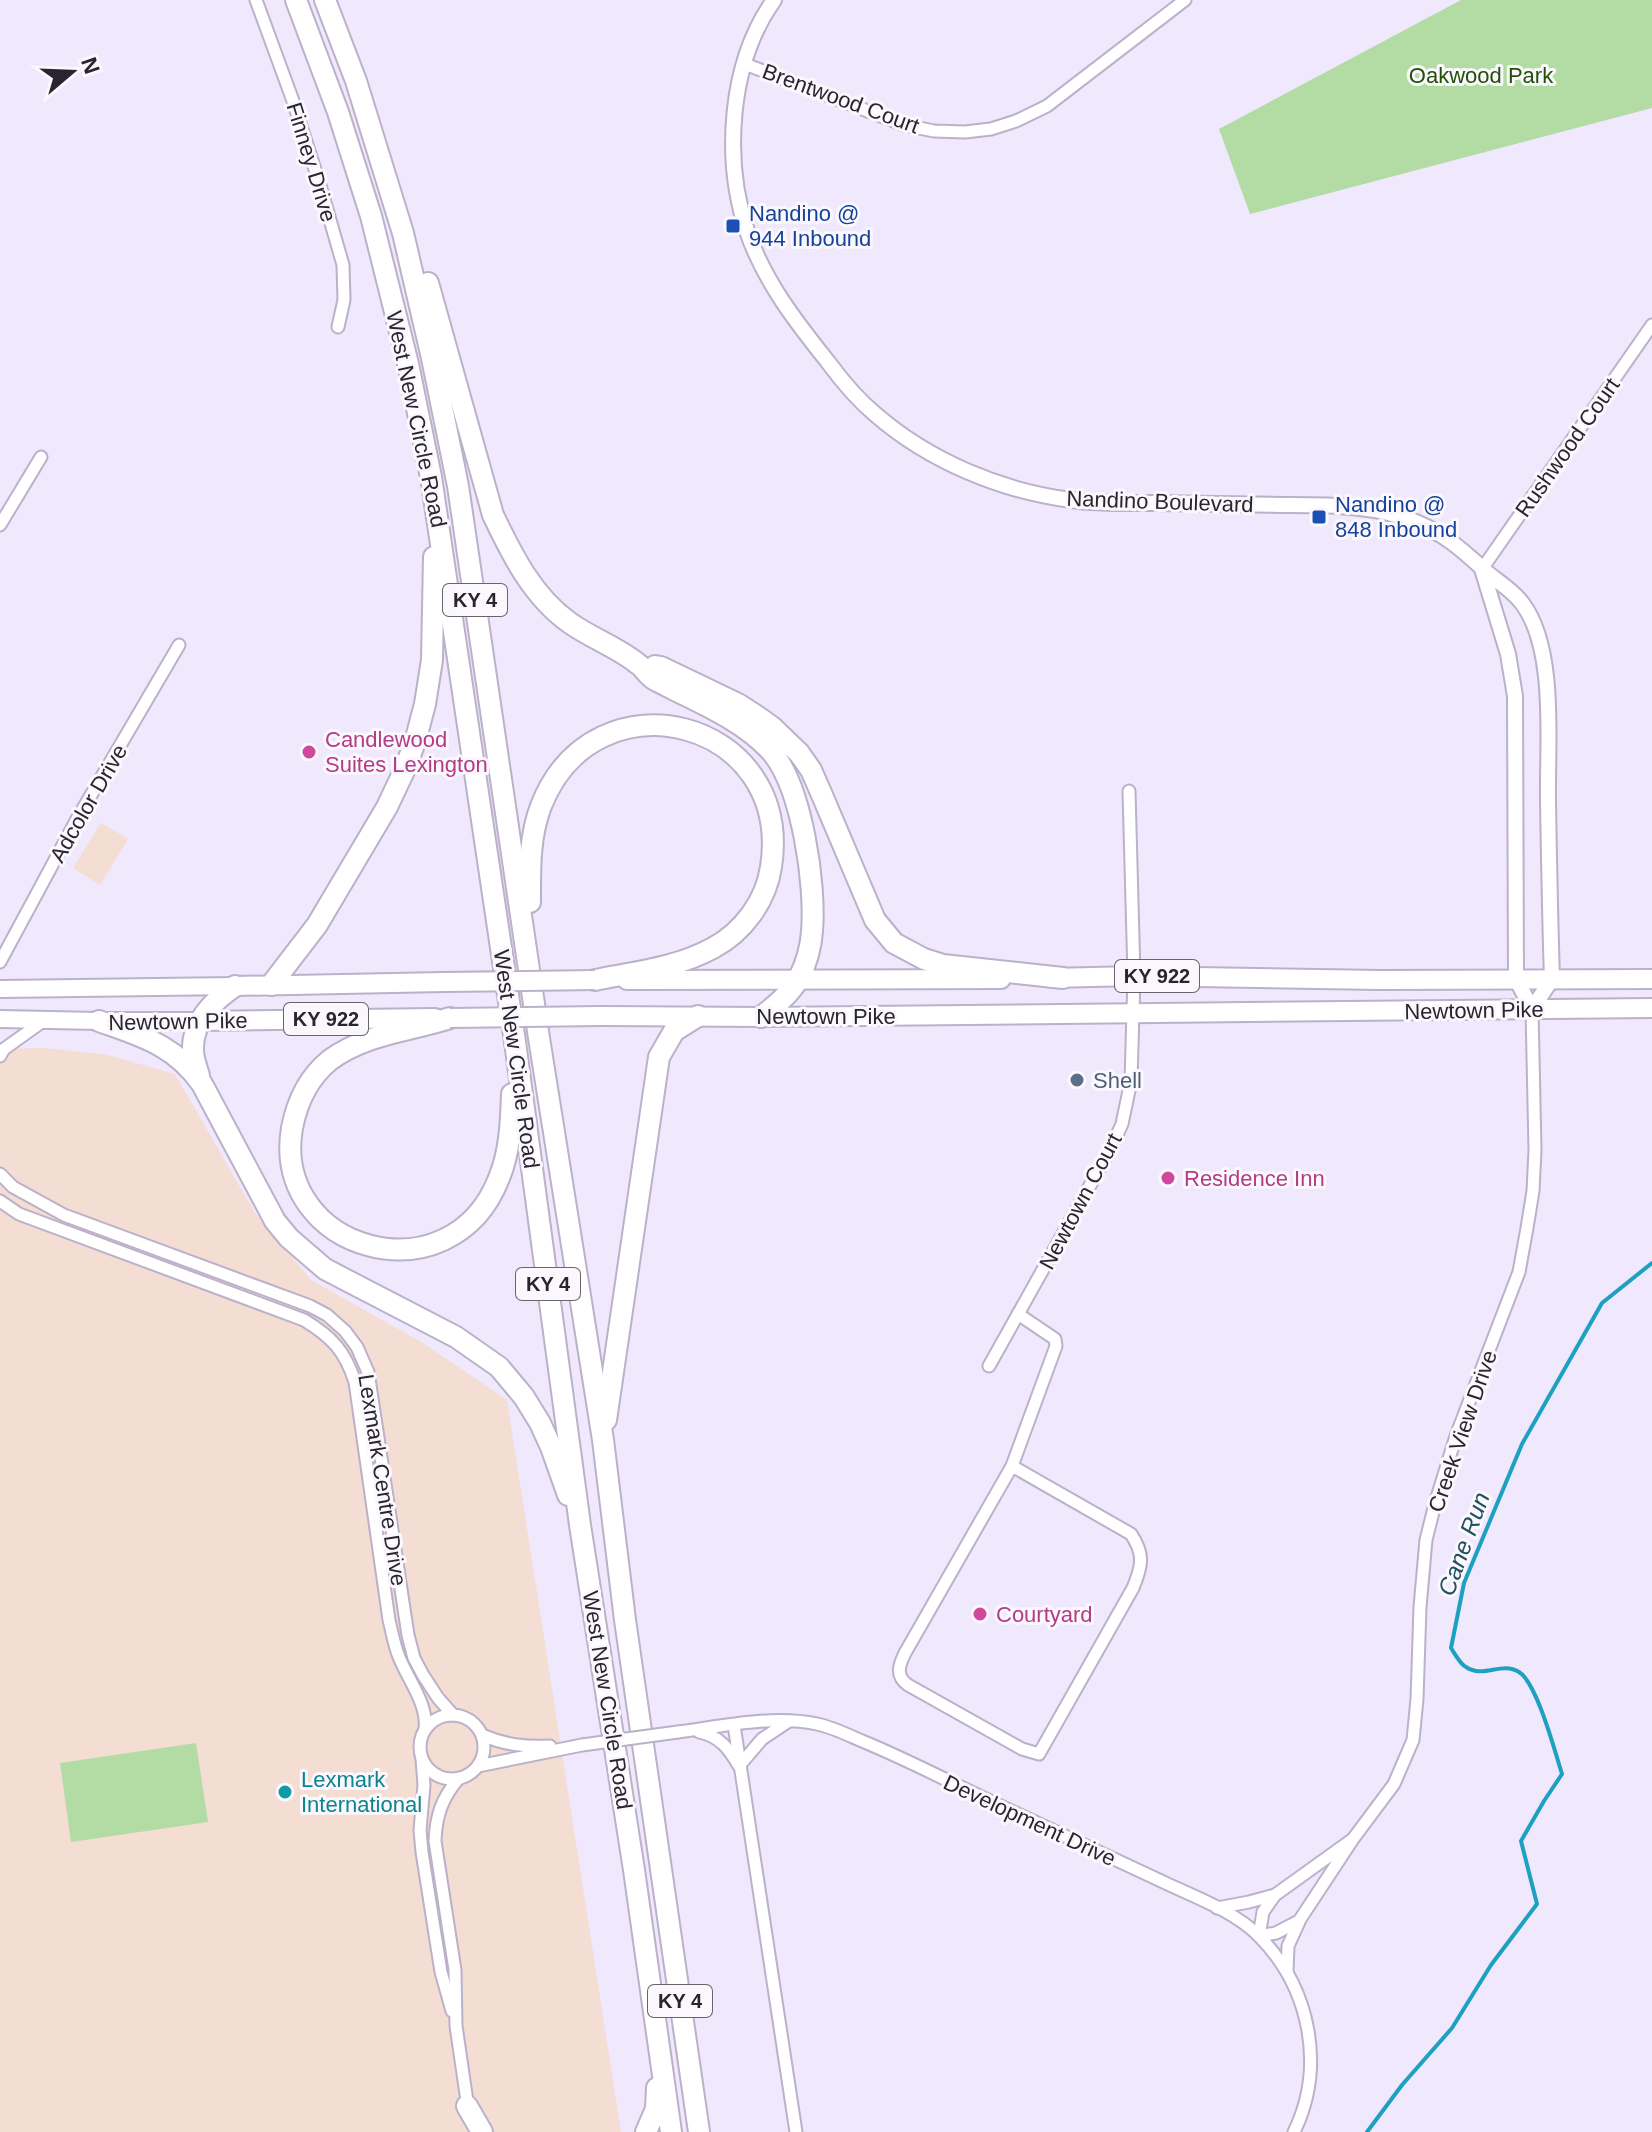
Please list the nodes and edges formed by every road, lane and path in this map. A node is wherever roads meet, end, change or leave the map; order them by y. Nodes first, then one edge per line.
1 (256, 0) edge
2 (296, 0) edge
3 (325, 0) edge
4 (774, 0) edge
5 (1185, 0) edge
6 (745, 64) junction
7 (403, 233) junction
8 (1652, 325) edge
9 (338, 327) dead end
10 (41, 457) dead end
11 (431, 477) junction
12 (0, 525) edge
13 (1482, 569) junction
14 (179, 645) dead end
15 (639, 664) junction
16 (1129, 791) dead end
17 (0, 962) edge
18 (530, 970) junction
19 (1134, 976) junction
20 (1063, 978) junction
21 (798, 979) junction
22 (1516, 979) junction
23 (1552, 979) junction
24 (1652, 979) edge
25 (595, 980) junction
26 (271, 985) junction
27 (235, 986) junction
28 (0, 989) edge
29 (1652, 1008) edge
30 (1532, 1009) junction
31 (1133, 1013) junction
32 (698, 1016) junction
33 (761, 1017) junction
34 (450, 1018) junction
35 (0, 1019) edge
36 (46, 1019) junction
37 (99, 1021) junction
38 (201, 1021) junction
39 (515, 1042) junction
40 (0, 1056) edge
41 (202, 1084) junction
42 (0, 1174) edge
43 (0, 1201) edge
44 (1018, 1314) junction
45 (989, 1366) dead end
46 (603, 1440) junction
47 (1012, 1466) junction
48 (580, 1525) junction
49 (453, 1715) junction
50 (790, 1720) junction
51 (734, 1725) junction
52 (425, 1729) junction
53 (678, 1732) junction
54 (482, 1735) junction
55 (582, 1745) junction
56 (422, 1759) junction
57 (478, 1766) junction
58 (739, 1766) junction
59 (459, 1778) junction
60 (1353, 1839) junction
61 (1275, 1895) junction
62 (1217, 1908) junction
63 (1299, 1921) junction
64 (1259, 1936) junction
65 (1287, 1971) junction
66 (456, 2026) junction
67 (660, 2052) junction
68 (467, 2106) junction
69 (471, 2132) edge
70 (482, 2132) edge
71 (646, 2132) edge
72 (671, 2132) edge
73 (699, 2132) edge
74 (796, 2132) edge
75 (1294, 2132) edge

1 - 9 street, Finney Drive
2 - 11 highway, West New Circle Road / KY 4
3 - 7 highway, West New Circle Road / KY 4
4 - 6 street, Nandino Boulevard
5 - 6 street, Brentwood Court
6 - 13 street, Nandino Boulevard
7 - 15 highway
7 - 18 highway, West New Circle Road / KY 4
8 - 13 street, Rushwood Court
10 - 12 street
11 - 26 highway
11 - 39 highway, West New Circle Road / KY 4
13 - 22 street
13 - 23 street, Nandino Boulevard
14 - 17 street, Adcolor Drive
15 - 20 highway
15 - 21 highway
16 - 19 street, Newtown Court
18 - 25 highway
18 - 46 highway, West New Circle Road / KY 4
19 - 20 highway, Newtown Pike / KY 922
19 - 22 highway, Newtown Pike / KY 922
19 - 31 street, Newtown Court
20 - 21 highway, Newtown Pike / KY 922
21 - 25 highway, Newtown Pike / KY 922
21 - 33 highway
22 - 23 highway, Newtown Pike / KY 922
22 - 30 street
23 - 24 highway, Newtown Pike / KY 922
23 - 30 street
25 - 26 highway, Newtown Pike / KY 922, bridge
26 - 27 highway, Newtown Pike / KY 922
27 - 28 main road, Newtown Pike / KY 922
27 - 38 highway
29 - 30 highway, Newtown Pike / KY 922
30 - 31 highway, Newtown Pike / KY 922
30 - 60 street, Creek View Drive
31 - 33 highway, Newtown Pike / KY 922
31 - 44 street, Newtown Court
32 - 33 highway, Newtown Pike / KY 922
32 - 34 highway, Newtown Pike / KY 922, bridge
32 - 46 highway
34 - 38 highway, Newtown Pike / KY 922
34 - 39 highway
35 - 36 main road, Newtown Pike / KY 922
36 - 37 main road, Newtown Pike / KY 922
36 - 40 street
37 - 38 main road, Newtown Pike / KY 922
37 - 41 highway
38 - 41 highway
39 - 48 highway, West New Circle Road / KY 4
41 - 48 highway
42 - 49 street, Lexmark Centre Drive
43 - 52 street, Lexmark Centre Drive
44 - 45 street, Newtown Court
44 - 47 street
46 - 73 highway, West New Circle Road / KY 4
47 - 47 street
48 - 67 highway, West New Circle Road / KY 4
49 - 52 street
49 - 54 street
50 - 51 street, Development Drive
50 - 58 street
50 - 62 street, Development Drive
51 - 53 street, Development Drive
51 - 58 street
52 - 56 street
53 - 55 street, Development Drive, bridge
53 - 58 street
54 - 55 street, Development Drive
54 - 57 street
55 - 57 street, Development Drive
56 - 59 street
56 - 66 street
57 - 59 street
58 - 74 street
59 - 66 street
60 - 61 street, Creek View Drive
60 - 63 street, Creek View Drive
61 - 62 street, Creek View Drive
61 - 64 street
62 - 64 street, Development Drive
63 - 64 street
63 - 65 street, Creek View Drive
64 - 65 street, Development Drive
65 - 75 street, Development Drive
66 - 68 street
67 - 71 highway
67 - 72 highway, West New Circle Road / KY 4
68 - 69 street
68 - 70 highway

